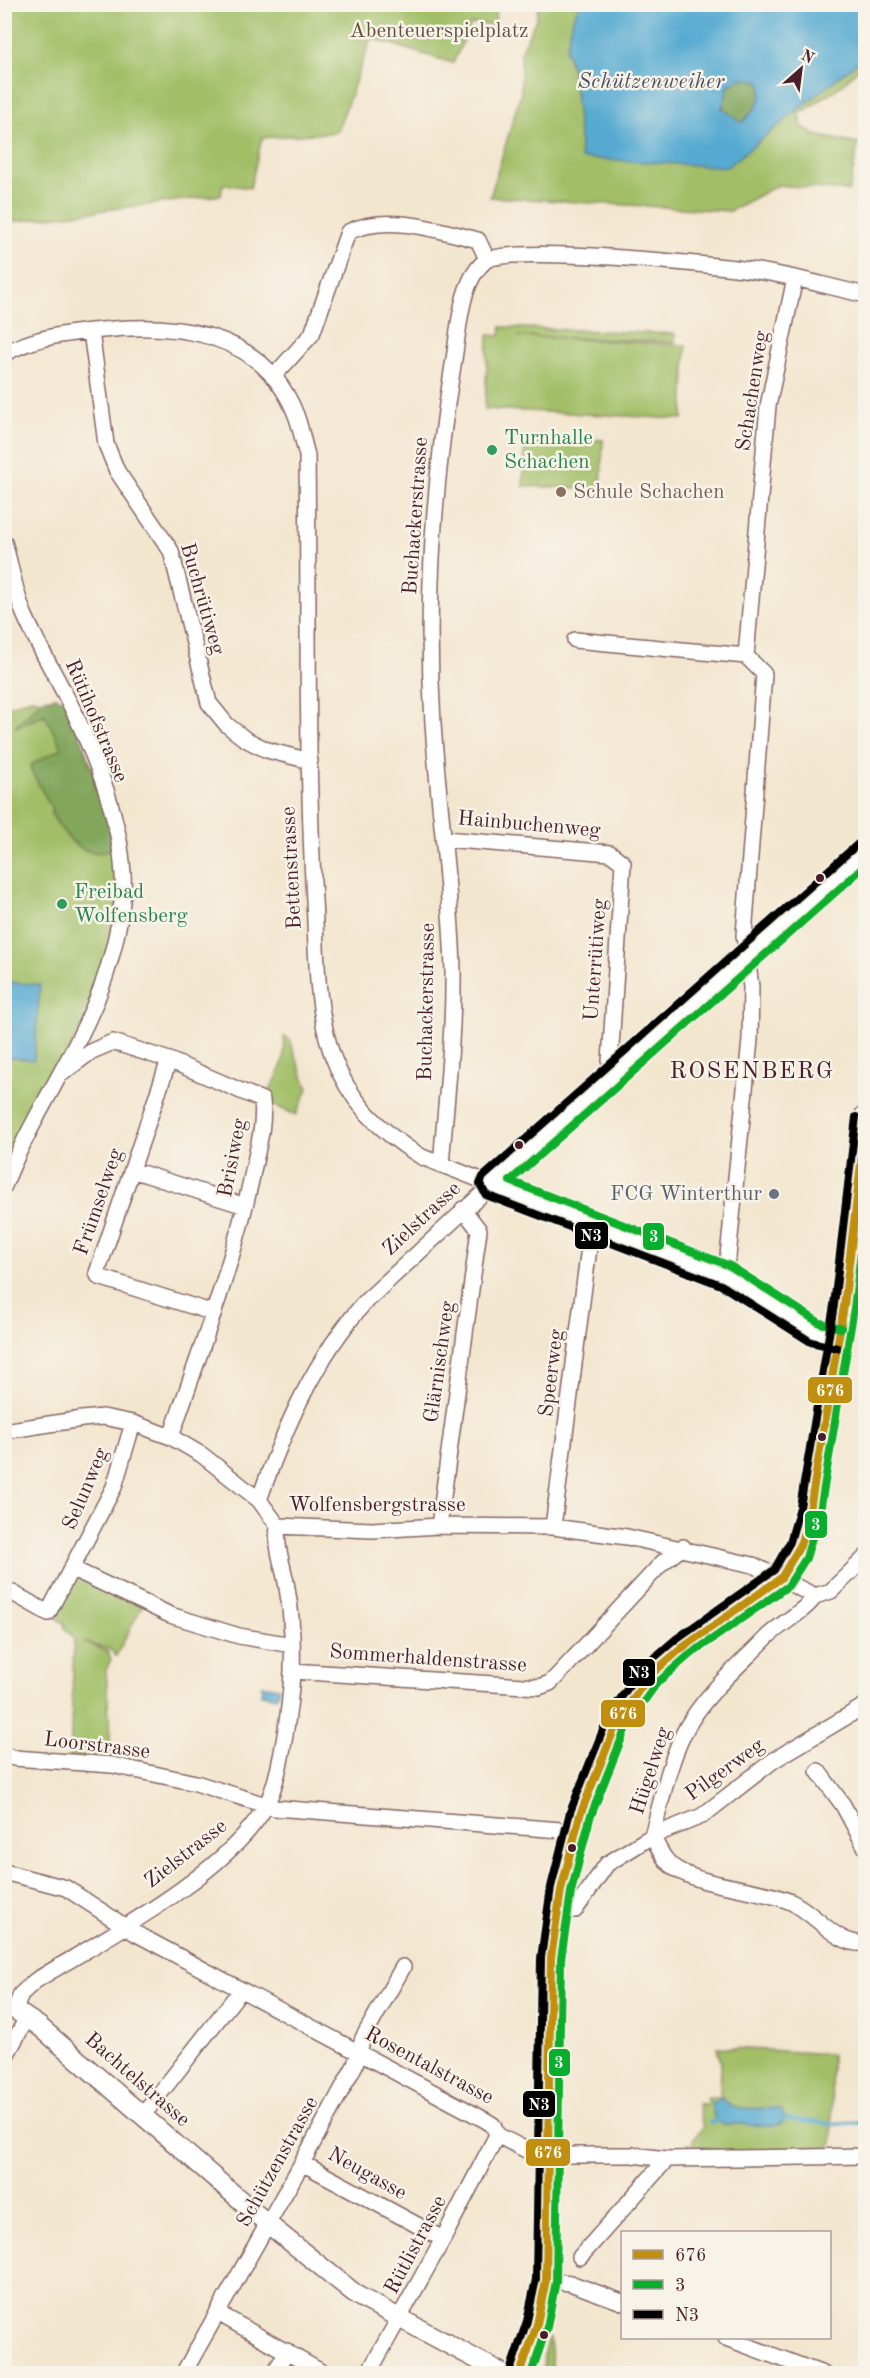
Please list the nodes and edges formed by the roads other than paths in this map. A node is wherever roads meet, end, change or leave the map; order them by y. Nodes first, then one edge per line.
1 (487, 259) junction
2 (795, 278) junction
3 (866, 295) edge
4 (91, 331) junction
5 (4, 354) edge
6 (273, 377) junction
7 (4, 542) edge
8 (575, 640) dead end
9 (746, 656) junction
10 (310, 761) junction
11 (445, 839) junction
12 (866, 851) edge
13 (610, 853) joint
14 (747, 956) junction
15 (169, 1060) junction
16 (59, 1076) junction
17 (609, 1077) junction
18 (866, 1118) edge
19 (441, 1166) junction
20 (132, 1170) junction
21 (490, 1185) junction
22 (4, 1186) edge
23 (245, 1206) junction
24 (463, 1209) junction
25 (592, 1224) junction
26 (726, 1276) junction
27 (214, 1313) junction
28 (839, 1338) junction
29 (133, 1423) junction
30 (4, 1431) edge
31 (171, 1437) junction
32 (259, 1500) junction
33 (278, 1526) junction
34 (439, 1526) junction
35 (553, 1527) junction
36 (683, 1547) junction
37 (866, 1557) edge
38 (73, 1569) junction
39 (781, 1578) junction
40 (4, 1588) edge
41 (815, 1596) junction
42 (292, 1645) junction
43 (292, 1671) junction
44 (866, 1705) edge
45 (4, 1755) edge
46 (818, 1771) dead end
47 (267, 1805) junction
48 (574, 1833) junction
49 (652, 1836) junction
50 (866, 1848) edge
51 (4, 1872) edge
52 (558, 1908) junction
53 (124, 1926) junction
54 (866, 1942) edge
55 (403, 1967) dead end
56 (241, 1990) junction
57 (16, 2012) edge
58 (359, 2052) junction
59 (4, 2059) edge
60 (143, 2115) junction
61 (497, 2135) junction
62 (548, 2155) junction
63 (866, 2156) edge
64 (667, 2159) junction
65 (302, 2163) junction
66 (268, 2224) junction
67 (443, 2239) junction
68 (580, 2257) dead end
69 (546, 2280) junction
70 (621, 2302) edge
71 (218, 2313) junction
72 (399, 2320) junction
73 (731, 2339) edge
74 (287, 2351) junction
75 (183, 2373) edge
76 (274, 2373) edge
77 (325, 2373) edge
78 (368, 2373) edge
79 (504, 2373) edge
80 (520, 2373) edge
81 (823, 2373) edge

1 - 2 street
1 - 6 street
1 - 11 street, Buchackerstrasse
2 - 3 street
2 - 9 street, Schachenweg
4 - 5 street, Bettenstrasse
4 - 6 street, Bettenstrasse
4 - 10 street, Buchrütiweg
6 - 10 street, Bettenstrasse
7 - 16 street, Rütihofstrasse
8 - 9 street
9 - 14 street
10 - 19 street, Bettenstrasse
11 - 13 street, Hainbuchenweg
11 - 19 street, Buchackerstrasse
12 - 14 street, Zielstrasse
13 - 17 street, Unterrütiweg
14 - 17 street, Zielstrasse
14 - 26 street
15 - 16 street, Brisiweg
15 - 20 street, Frümselweg
15 - 23 street, Brisiweg
16 - 22 street, Rütihofstrasse
17 - 21 street, Zielstrasse
18 - 28 main road
19 - 21 street, Bettenstrasse
20 - 23 street
20 - 27 street, Frümselweg
21 - 24 street, Zielstrasse
21 - 25 street, Bettenstrasse
23 - 27 street, Brisiweg
24 - 32 street, Zielstrasse
24 - 34 street, Glärnischweg
25 - 26 street, Bettenstrasse
25 - 35 street, Speerweg
26 - 28 street, Bettenstrasse
27 - 31 street, Brisiweg
28 - 39 main road
29 - 30 street, Wolfensbergstrasse
29 - 31 street, Wolfensbergstrasse
29 - 38 street, Selunweg
31 - 32 street, Wolfensbergstrasse
32 - 33 street, Wolfensbergstrasse
33 - 34 street, Wolfensbergstrasse
33 - 42 street, Zielstrasse
34 - 35 street, Wolfensbergstrasse
35 - 36 street, Wolfensbergstrasse
36 - 39 street, Wolfensbergstrasse
36 - 43 street, Sommerhaldenstrasse
37 - 41 street, Hügelweg
38 - 40 street, Selunweg
38 - 42 street
39 - 41 street, Wolfensbergstrasse
39 - 48 main road
41 - 49 street, Hügelweg
42 - 43 street, Zielstrasse
43 - 47 street, Zielstrasse
44 - 49 street, Pilgerweg
45 - 47 street, Loorstrasse
46 - 50 street
47 - 48 street, Loorstrasse
47 - 53 street, Zielstrasse
48 - 52 main road
49 - 52 street, Pilgerweg
49 - 54 street, Hügelweg
51 - 53 street, Rosentalstrasse
52 - 62 main road
53 - 56 street, Rosentalstrasse
53 - 57 street, Zielstrasse
55 - 58 street, Schützenstrasse
56 - 58 street, Rosentalstrasse
56 - 60 street
57 - 59 street, Zielstrasse
57 - 60 street, Bachtelstrasse
58 - 61 street, Rosentalstrasse
58 - 65 street, Schützenstrasse
60 - 66 street, Bachtelstrasse
61 - 62 street, Rosentalstrasse
61 - 67 street, Rütlistrasse
62 - 64 street, Rosentalstrasse
62 - 69 main road
63 - 64 street, Rosentalstrasse
64 - 68 street
65 - 66 street, Schützenstrasse
65 - 67 street, Neugasse
66 - 71 street, Schützenstrasse
66 - 72 street, Bachtelstrasse
67 - 72 street, Rütlistrasse
69 - 70 street
69 - 80 main road
71 - 74 street
71 - 75 street, Schützenstrasse
72 - 78 street, Rütlistrasse
72 - 79 street, Bachtelstrasse
73 - 81 street
74 - 76 street
74 - 77 street

